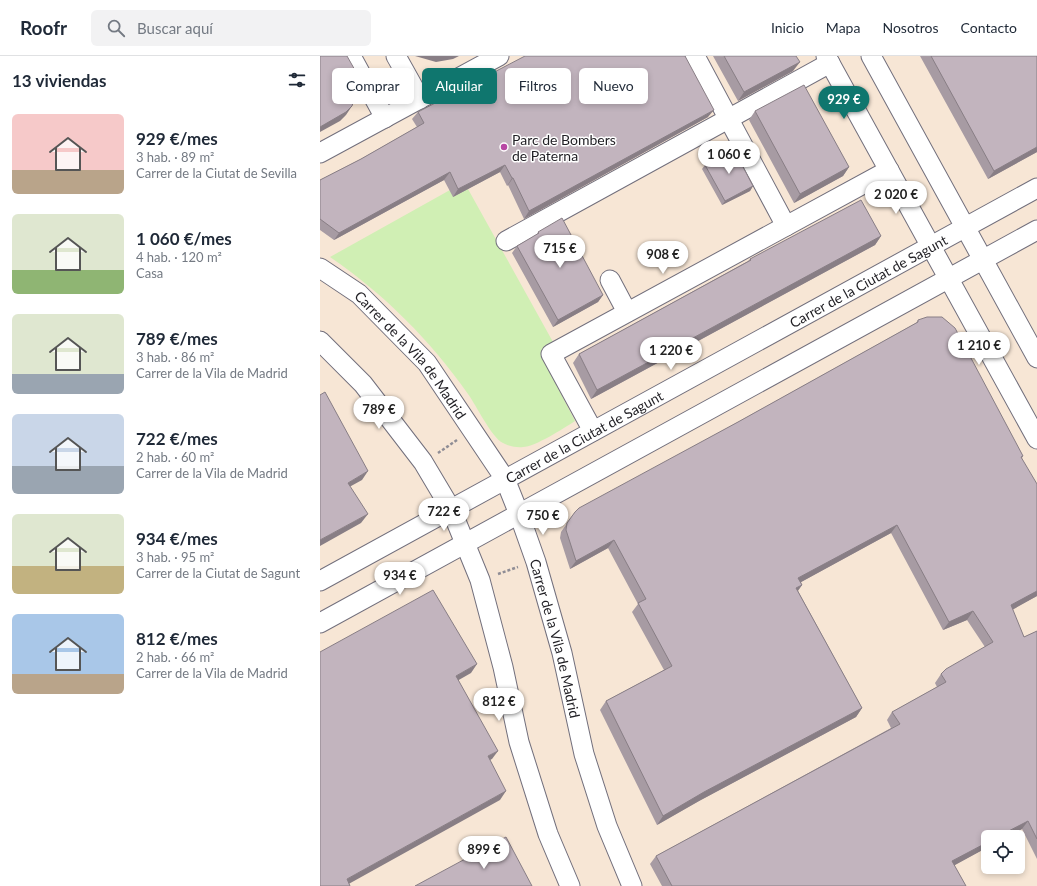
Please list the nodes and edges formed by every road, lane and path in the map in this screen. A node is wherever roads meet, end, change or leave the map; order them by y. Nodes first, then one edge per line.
1 (351, 56) edge
2 (396, 56) edge
3 (498, 56) edge
4 (695, 56) edge
5 (871, 56) edge
6 (828, 59) edge
7 (420, 99) junction
8 (385, 118) junction
9 (728, 119) junction
10 (320, 154) edge
11 (889, 170) junction
12 (1037, 188) edge
13 (786, 226) junction
14 (965, 227) junction
15 (1037, 230) edge
16 (506, 241) dead end
17 (931, 246) junction
18 (983, 260) junction
19 (320, 268) edge
20 (949, 279) junction
21 (610, 280) dead end
22 (627, 312) junction
23 (320, 341) edge
24 (1037, 358) edge
25 (473, 430) junction
26 (593, 431) junction
27 (1037, 439) edge
28 (423, 462) junction
29 (505, 479) junction
30 (451, 509) junction
31 (519, 514) junction
32 (465, 543) junction
33 (536, 562) junction
34 (480, 580) junction
35 (320, 581) edge
36 (320, 622) edge
37 (570, 886) edge
38 (632, 886) edge

1 - 8 street
2 - 7 street
3 - 7 street
4 - 9 street
5 - 14 street
6 - 9 street
6 - 11 street
7 - 8 street
8 - 10 street
9 - 13 street
9 - 16 street
11 - 13 street
11 - 17 street
12 - 14 street, Carrer de la Ciutat de Sagunt
13 - 22 street
14 - 17 street, Carrer de la Ciutat de Sagunt
14 - 18 street
15 - 18 street
17 - 20 street
17 - 26 street, Carrer de la Ciutat de Sagunt
18 - 20 street
18 - 24 street
19 - 25 street, Carrer de la Vila de Madrid
20 - 27 street
20 - 31 street
21 - 22 street
22 - 26 street
23 - 28 street
25 - 28 path
25 - 29 street, Carrer de la Vila de Madrid
26 - 29 street, Carrer de la Ciutat de Sagunt
28 - 30 street
29 - 30 street, Carrer de la Ciutat de Sagunt
29 - 31 street, Carrer de la Vila de Madrid
30 - 32 street
30 - 35 street, Carrer de la Ciutat de Sagunt
31 - 32 street
31 - 33 street, Carrer de la Vila de Madrid
32 - 34 street
32 - 36 street
33 - 34 path
33 - 38 street, Carrer de la Vila de Madrid
34 - 37 street

